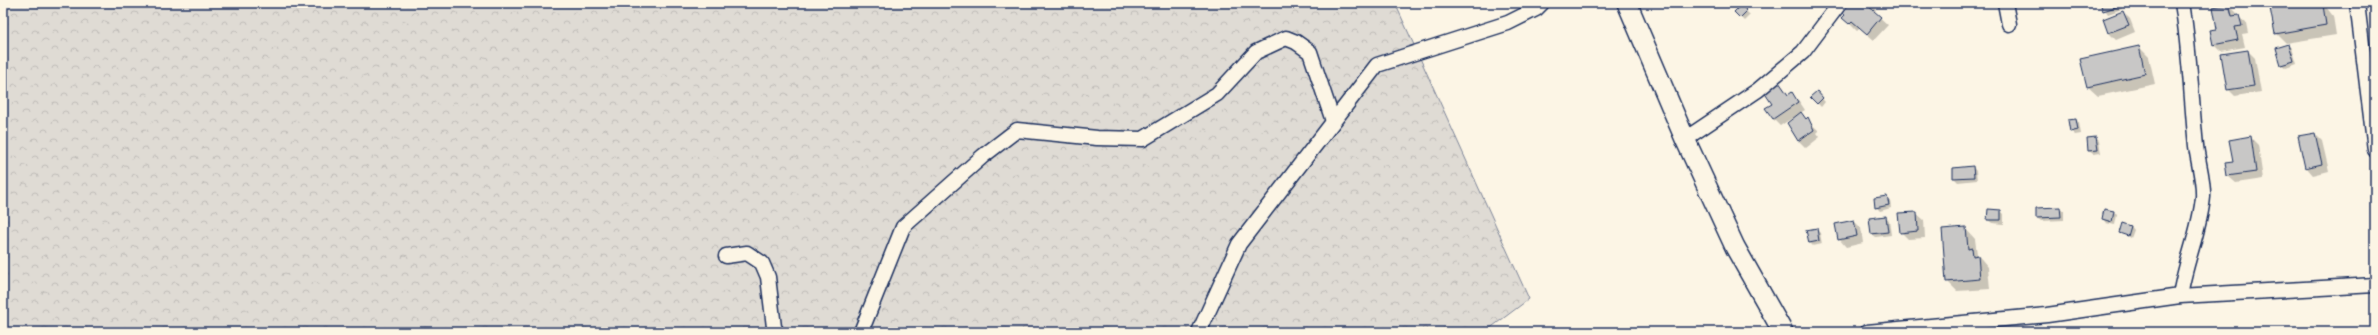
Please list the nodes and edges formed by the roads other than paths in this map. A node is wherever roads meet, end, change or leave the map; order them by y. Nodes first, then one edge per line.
1 (1542, 3) edge
2 (1627, 3) edge
3 (1840, 3) edge
4 (2005, 3) edge
5 (2182, 3) edge
6 (2357, 3) edge
7 (2009, 24) dead end
8 (1333, 121) junction
9 (1685, 139) junction
10 (2375, 150) edge
11 (726, 256) dead end
12 (2375, 285) edge
13 (2180, 296) junction
14 (777, 332) edge
15 (860, 332) edge
16 (1199, 332) edge
17 (1783, 332) edge
18 (1867, 332) edge

1 - 8 street
2 - 9 main road
3 - 9 street
4 - 7 street
5 - 13 street
6 - 10 street
8 - 15 street
8 - 16 street
9 - 17 main road
11 - 14 street
12 - 13 street
13 - 18 street

